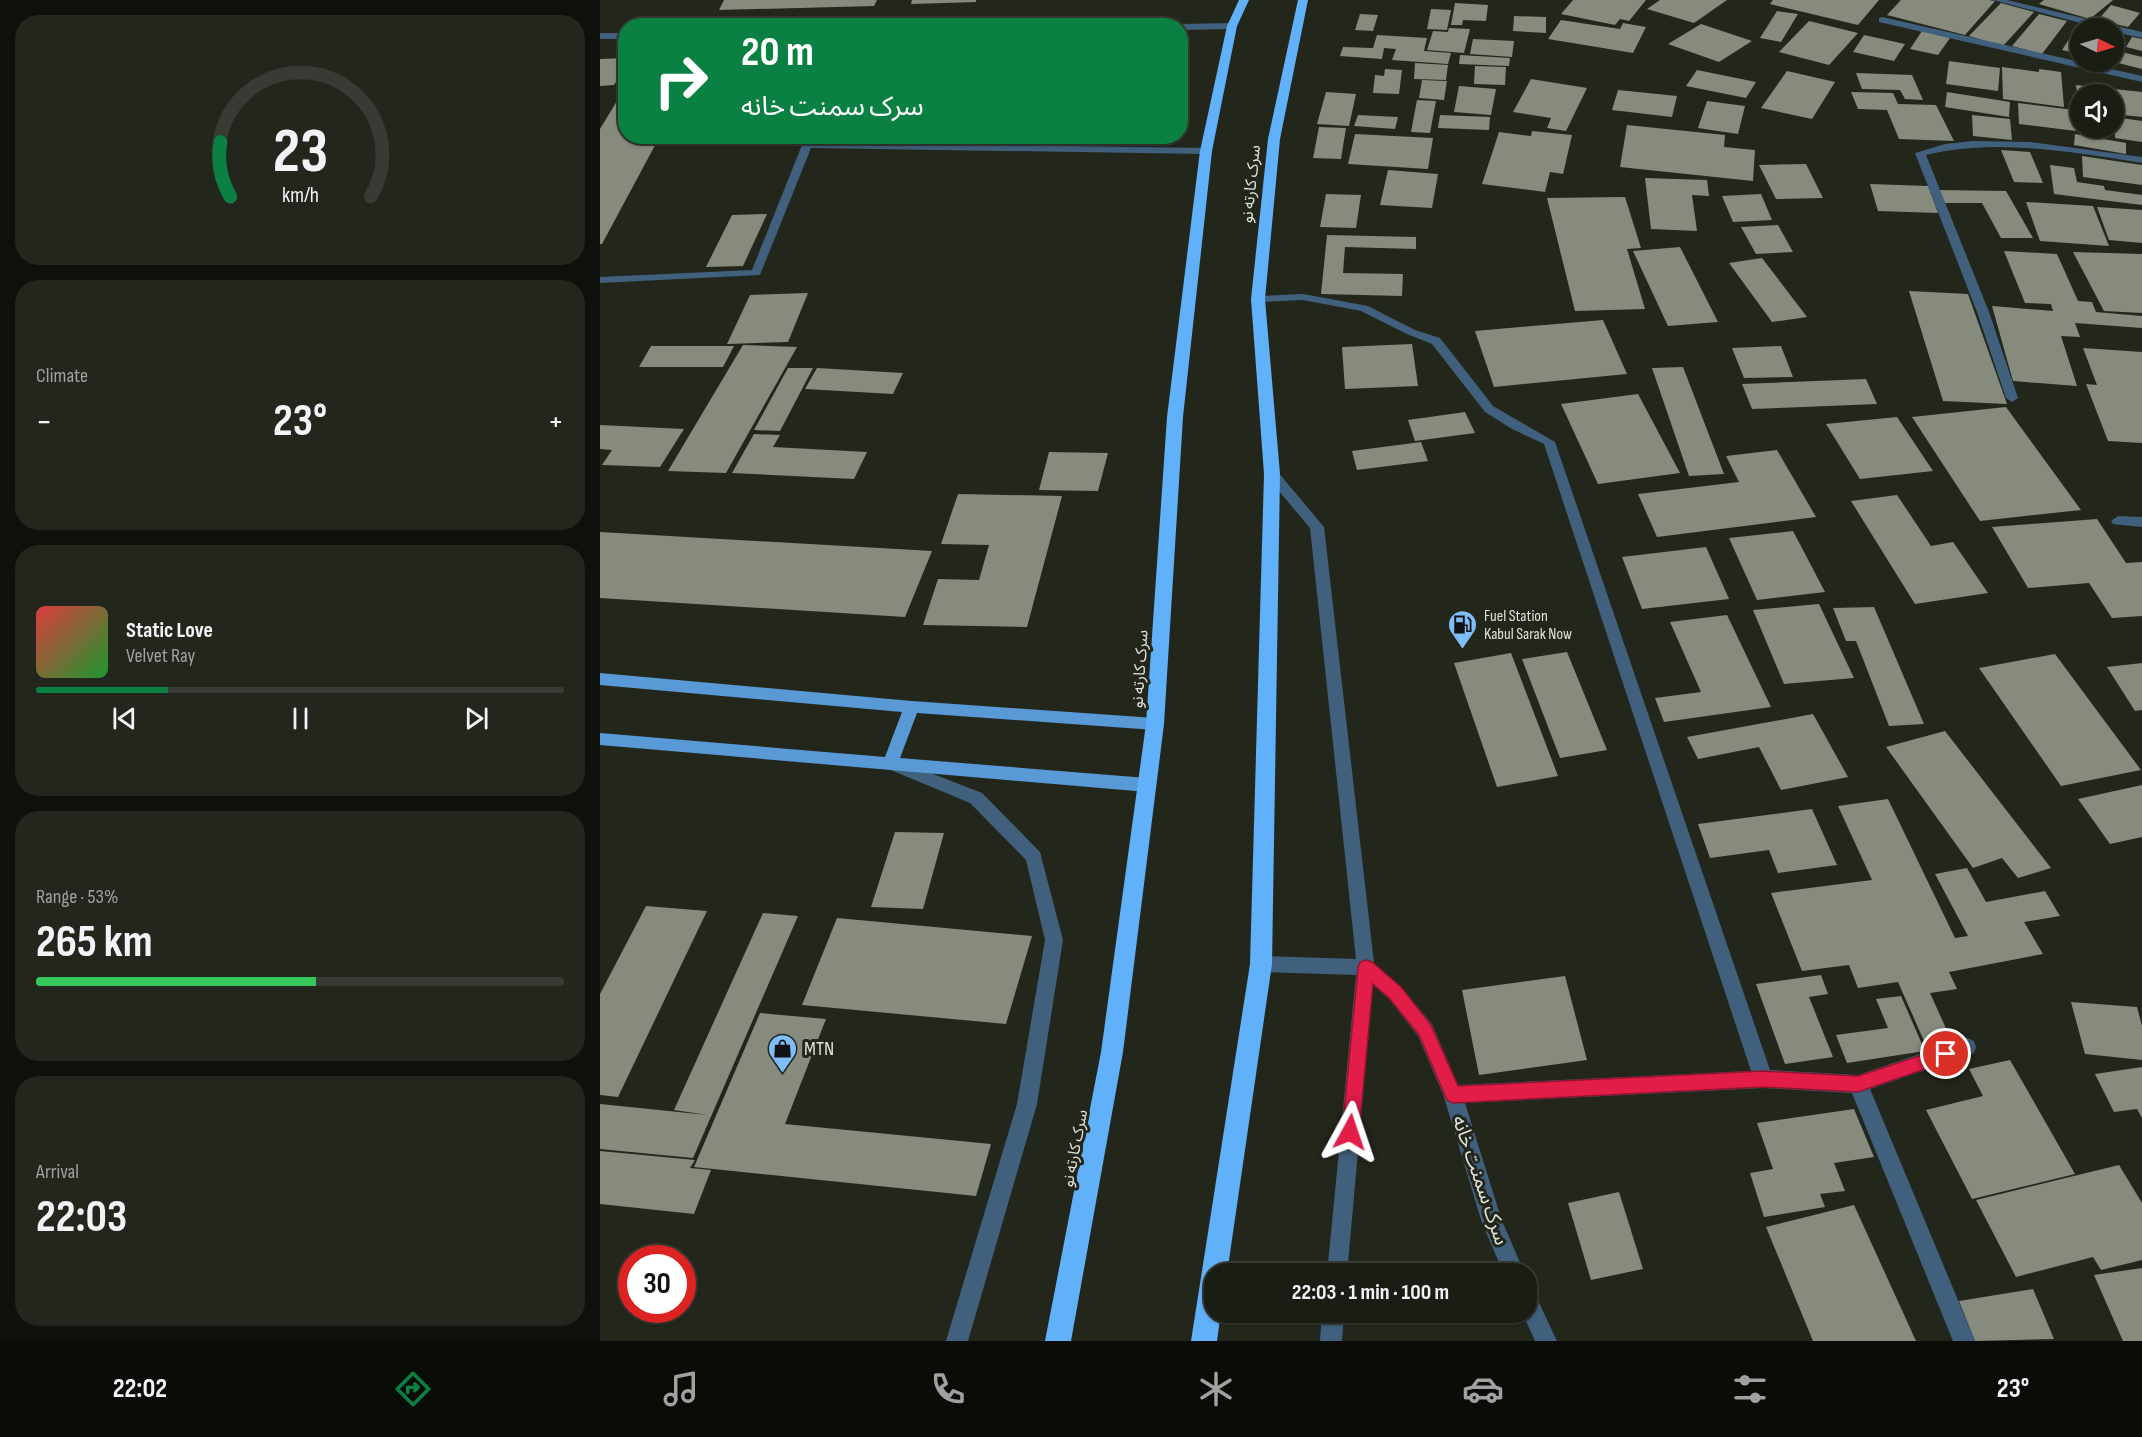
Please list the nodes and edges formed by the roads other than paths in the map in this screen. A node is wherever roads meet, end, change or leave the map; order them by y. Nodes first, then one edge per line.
1 (1244, 0) edge
2 (1303, 0) edge
3 (1997, 0) edge
4 (2070, 19) edge
5 (1882, 20) dead end
6 (1232, 26) junction
7 (1188, 27) edge
8 (2124, 32) edge
9 (2142, 35) edge
10 (600, 36) edge
11 (618, 36) edge
12 (2142, 79) edge
13 (808, 144) edge
14 (928, 144) edge
15 (1206, 151) junction
16 (2142, 160) edge
17 (600, 280) edge
18 (1258, 299) junction
19 (2012, 398) dead end
20 (1272, 474) junction
21 (2118, 521) dead end
22 (2142, 522) edge
23 (600, 679) edge
24 (912, 707) junction
25 (1155, 724) junction
26 (600, 739) edge
27 (890, 763) junction
28 (1147, 785) junction
29 (1261, 964) junction
30 (1366, 968) junction
31 (1967, 1047) dead end
32 (1763, 1079) junction
33 (1858, 1084) junction
34 (1453, 1094) junction
35 (1338, 1263) edge
36 (1510, 1263) edge
37 (1537, 1321) edge
38 (1333, 1323) edge
39 (957, 1341) edge
40 (1058, 1341) edge
41 (1204, 1341) edge
42 (1331, 1341) edge
43 (1546, 1341) edge
44 (1964, 1341) edge

1 - 6 highway, سرک کارته نو
2 - 18 highway, سرک کارته نو
3 - 4 street
5 - 12 street
6 - 7 street
6 - 15 highway, سرک کارته نو
8 - 9 street
10 - 11 street
13 - 17 street
14 - 15 street
15 - 25 highway, سرک کارته نو
16 - 19 street
18 - 20 highway, سرک کارته نو
18 - 32 street
20 - 29 highway, سرک کارته نو
20 - 30 street
21 - 22 street
23 - 24 main road
24 - 25 main road
24 - 27 main road
25 - 28 highway, سرک کارته نو
26 - 27 main road
27 - 28 main road
27 - 39 street
28 - 40 highway, سرک کارته نو
29 - 30 street
29 - 41 highway, سرک کارته نو
30 - 34 street, سرک سمنت خانه
30 - 35 street
31 - 33 street
32 - 33 street
32 - 34 street
33 - 44 street
34 - 36 street, سرک سمنت خانه
37 - 43 street
38 - 42 street

